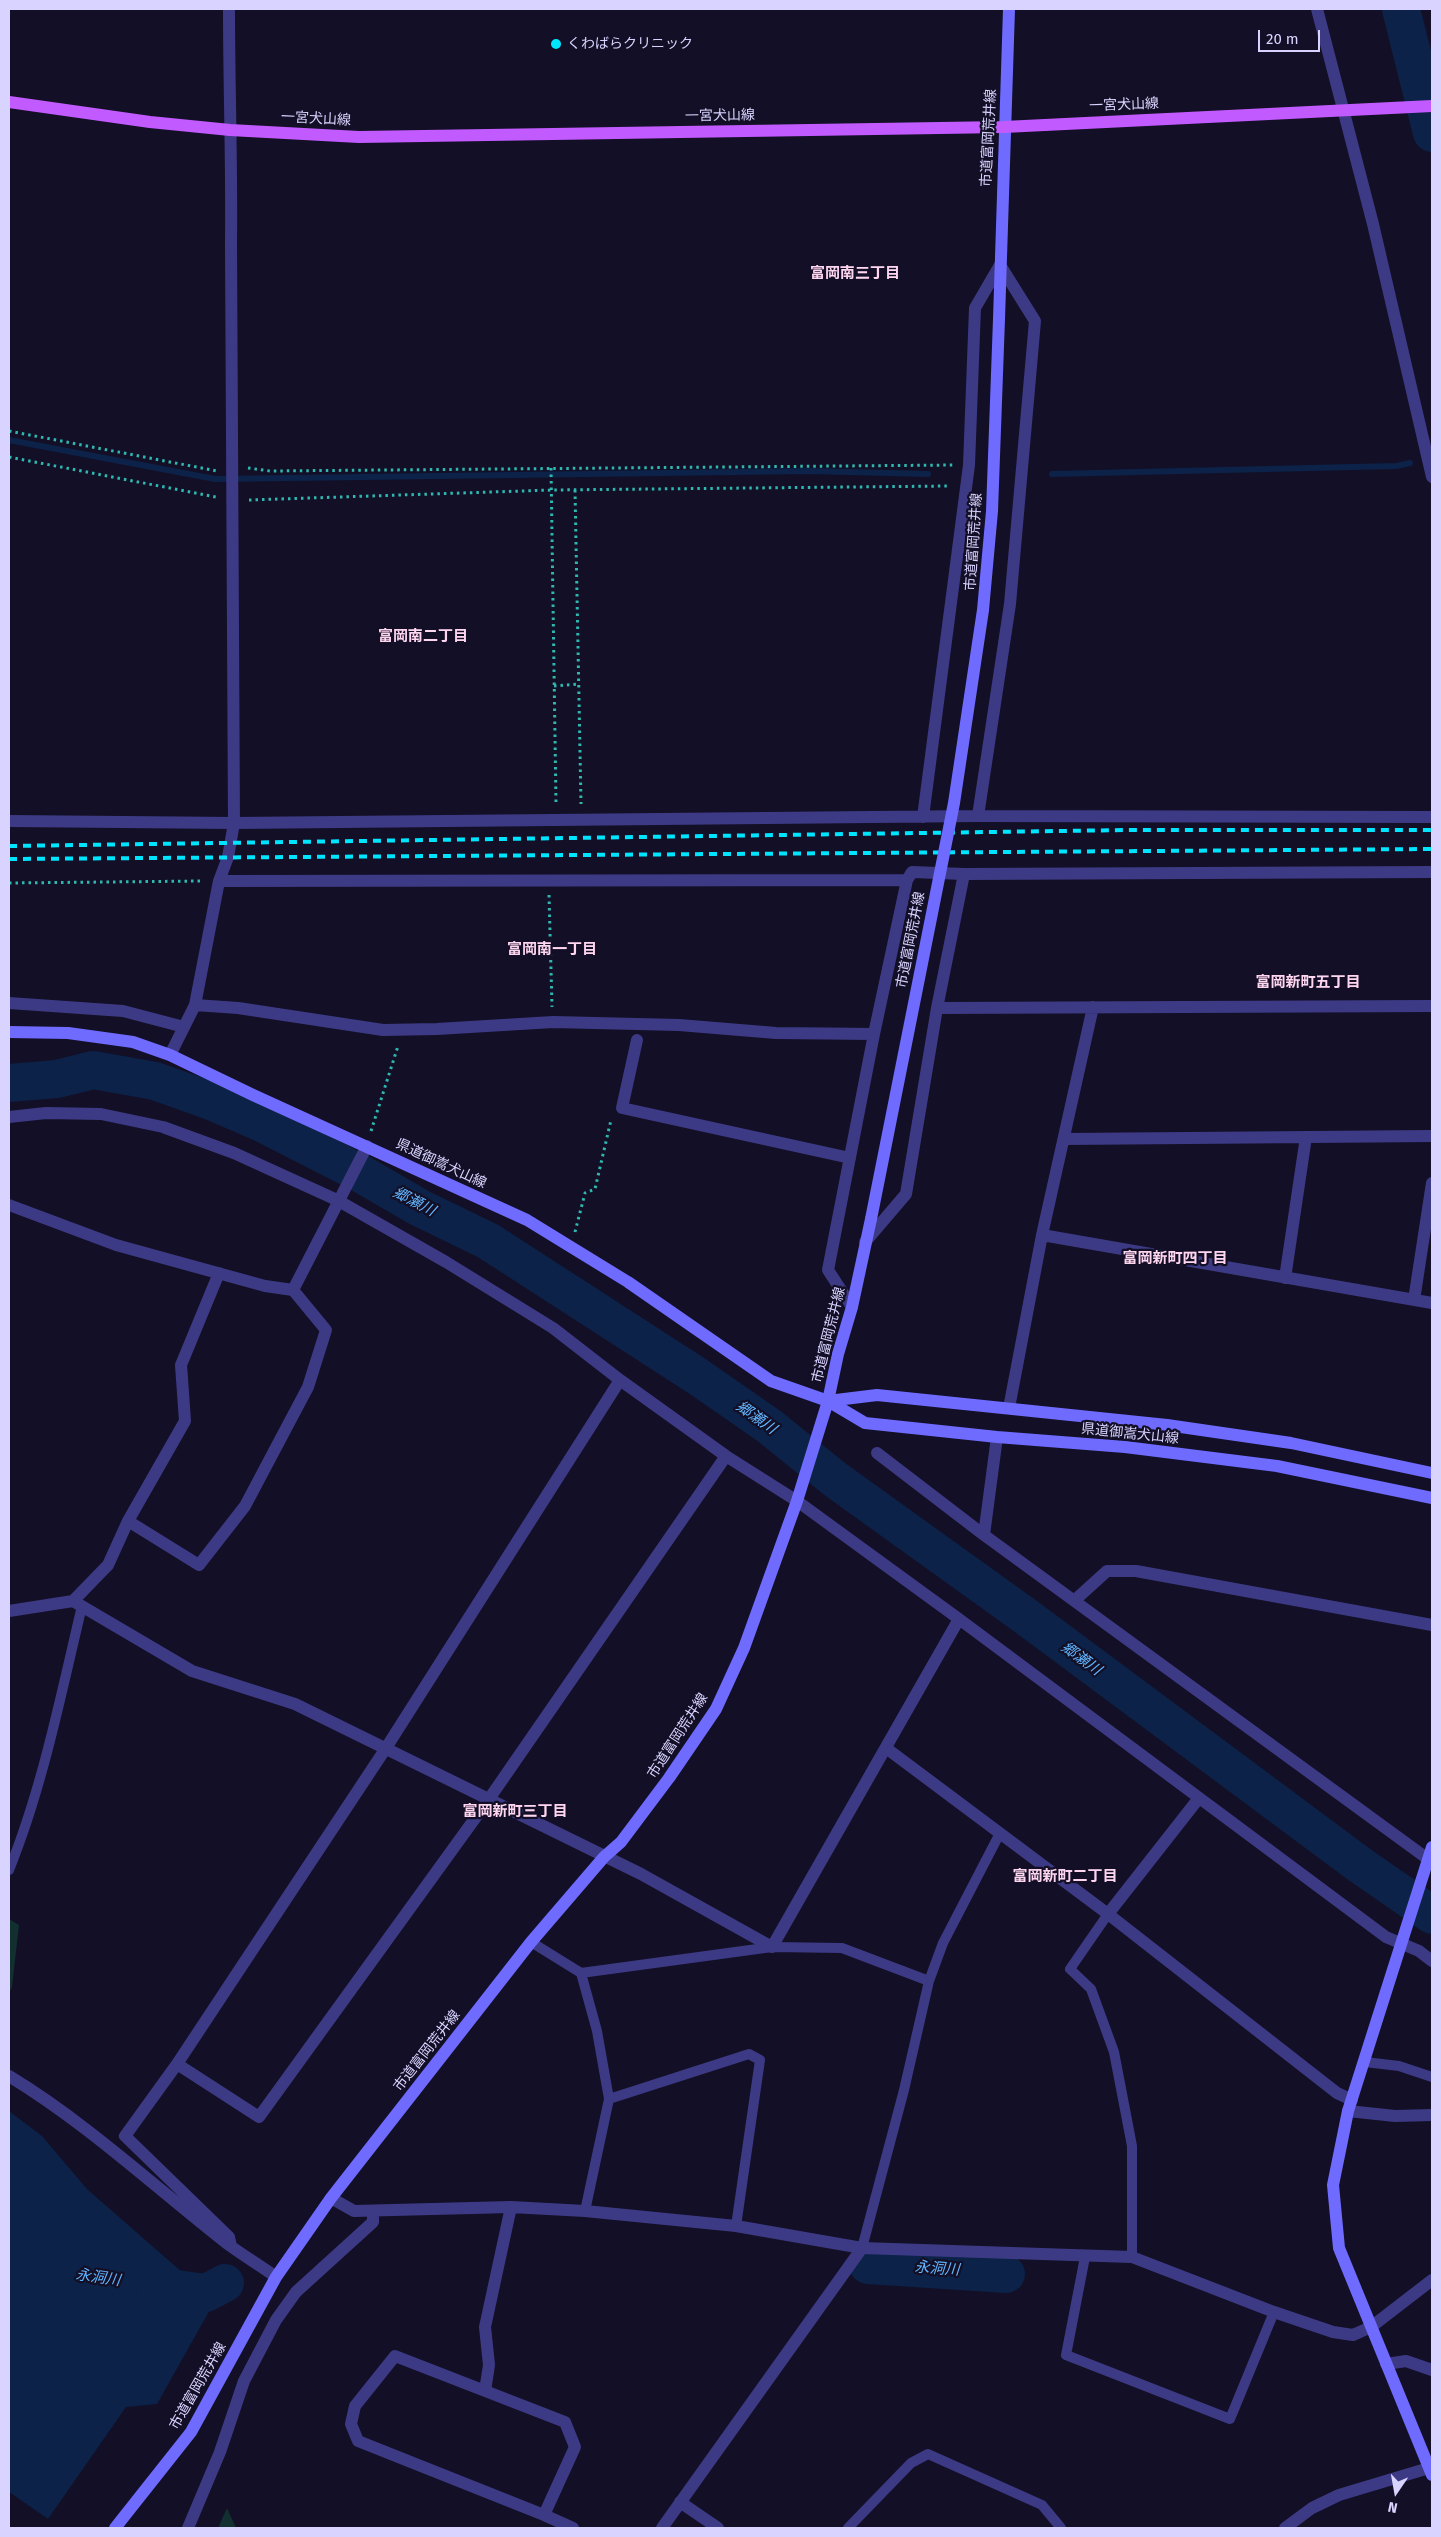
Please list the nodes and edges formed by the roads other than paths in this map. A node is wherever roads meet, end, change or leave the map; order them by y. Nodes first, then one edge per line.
1 (229, 9) edge
2 (1009, 9) edge
3 (1318, 9) edge
4 (9, 102) edge
5 (1432, 106) edge
6 (1343, 112) junction
7 (1004, 127) junction
8 (230, 130) junction
9 (1000, 264) junction
10 (1432, 477) edge
11 (978, 816) junction
12 (923, 817) junction
13 (1432, 817) edge
14 (9, 821) edge
15 (234, 823) junction
16 (1432, 872) edge
17 (964, 874) junction
18 (907, 880) junction
19 (219, 881) junction
20 (9, 1003) edge
21 (195, 1005) junction
22 (1432, 1006) edge
23 (1093, 1007) junction
24 (937, 1008) junction
25 (184, 1027) junction
26 (9, 1032) edge
27 (874, 1034) junction
28 (637, 1040) dead end
29 (170, 1055) junction
30 (9, 1117) edge
31 (1432, 1136) edge
32 (1306, 1137) junction
33 (1065, 1139) junction
34 (367, 1146) junction
35 (850, 1158) junction
36 (1432, 1183) edge
37 (338, 1200) junction
38 (9, 1205) edge
39 (1042, 1235) junction
40 (865, 1242) junction
41 (219, 1273) junction
42 (1284, 1278) junction
43 (293, 1290) junction
44 (1414, 1300) junction
45 (1432, 1303) edge
46 (852, 1307) junction
47 (620, 1380) junction
48 (828, 1401) junction
49 (1009, 1408) junction
50 (997, 1437) junction
51 (877, 1453) dead end
52 (726, 1456) junction
53 (1432, 1473) edge
54 (1432, 1498) edge
55 (797, 1501) junction
56 (128, 1521) junction
57 (984, 1535) junction
58 (1075, 1600) junction
59 (77, 1604) junction
60 (9, 1610) edge
61 (960, 1618) junction
62 (1432, 1625) edge
63 (386, 1748) junction
64 (886, 1748) junction
65 (1200, 1798) junction
66 (489, 1799) junction
67 (999, 1835) junction
68 (1432, 1847) edge
69 (604, 1857) junction
70 (1430, 1861) edge
71 (9, 1870) edge
72 (1108, 1914) junction
73 (531, 1942) junction
74 (1401, 1945) junction
75 (772, 1947) junction
76 (1432, 1960) edge
77 (581, 1973) junction
78 (929, 1981) junction
79 (1366, 2062) junction
80 (177, 2064) junction
81 (9, 2076) edge
82 (1432, 2077) edge
83 (609, 2099) junction
84 (1350, 2106) junction
85 (1432, 2115) edge
86 (331, 2198) junction
87 (511, 2207) junction
88 (585, 2211) junction
89 (373, 2212) junction
90 (736, 2226) junction
91 (231, 2246) junction
92 (862, 2248) junction
93 (1132, 2257) junction
94 (1085, 2258) junction
95 (276, 2277) junction
96 (1432, 2280) edge
97 (1274, 2312) junction
98 (1371, 2327) junction
99 (1386, 2364) junction
100 (1432, 2370) edge
101 (485, 2392) junction
102 (1431, 2472) edge
103 (680, 2502) junction
104 (544, 2515) junction
105 (116, 2528) edge
106 (188, 2528) edge
107 (573, 2528) edge
108 (662, 2528) edge
109 (718, 2528) edge
110 (848, 2528) edge
111 (1062, 2528) edge
112 (1285, 2528) edge

1 - 8 street
2 - 7 street, 市道富岡荒井線
3 - 6 street
4 - 8 main road, 一宮犬山線
5 - 6 main road, 一宮犬山線
6 - 7 main road, 一宮犬山線
6 - 10 street
7 - 8 main road, 一宮犬山線
7 - 9 street, 市道富岡荒井線
8 - 15 street
9 - 11 street
9 - 12 street
9 - 40 street, 市道富岡荒井線, bridge
11 - 12 street
11 - 13 street
12 - 15 street
14 - 15 street
15 - 19 street
16 - 17 street
17 - 18 street
17 - 24 street
18 - 19 street
18 - 27 street
19 - 21 street
20 - 25 street
21 - 25 street
21 - 27 street
22 - 23 street
23 - 24 street
23 - 33 street
24 - 40 street
25 - 29 street
26 - 29 street, 県道御嵩犬山線
27 - 35 street
28 - 35 street
29 - 34 street, 県道御嵩犬山線
30 - 37 street
31 - 32 street
32 - 33 street
32 - 42 street
33 - 39 street
34 - 37 street
34 - 48 street, 県道御嵩犬山線
35 - 46 street
36 - 44 street
37 - 43 street
37 - 47 street
38 - 41 street
39 - 42 street
39 - 49 street
40 - 46 street, 市道富岡荒井線
41 - 43 street
41 - 56 street
42 - 44 street
43 - 56 street
44 - 45 street
46 - 48 street, 市道富岡荒井線
47 - 52 street
47 - 63 street
48 - 49 street, 県道御嵩犬山線
48 - 50 street, 県道御嵩犬山線
48 - 55 street, 市道富岡荒井線
49 - 53 street, 県道御嵩犬山線
50 - 54 street, 県道御嵩犬山線
50 - 57 street
51 - 57 street
52 - 55 street
52 - 66 street
55 - 61 street
55 - 69 street, 市道富岡荒井線
56 - 59 street
57 - 58 street
58 - 62 street
58 - 70 street
59 - 60 street
59 - 63 street
59 - 71 lane
61 - 64 street
61 - 65 street
63 - 66 street
63 - 80 street
64 - 67 street
64 - 75 street
65 - 72 street
65 - 74 street
66 - 69 street
66 - 80 street
67 - 72 street
67 - 78 lane
68 - 70 street
69 - 73 street, 市道富岡荒井線
69 - 75 street
70 - 74 street
72 - 84 street
72 - 93 lane
73 - 77 lane
73 - 86 street, 市道富岡荒井線
74 - 76 street
74 - 79 street
75 - 77 lane
75 - 78 lane
77 - 83 lane
78 - 92 lane
79 - 82 lane
79 - 84 street
80 - 91 street
81 - 91 street
83 - 88 lane
83 - 90 lane
84 - 85 street
84 - 98 street
86 - 89 street
86 - 95 street, 市道富岡荒井線
87 - 88 street
87 - 89 street
87 - 101 street
88 - 90 street
89 - 106 street
90 - 92 street
91 - 95 street
92 - 94 street
92 - 103 street
93 - 94 street
93 - 97 street
94 - 97 lane
95 - 105 street, 市道富岡荒井線
96 - 98 street
97 - 98 street
98 - 99 street
99 - 100 street
99 - 102 street
101 - 104 street
101 - 104 street
102 - 112 street
103 - 108 street
103 - 109 street
104 - 107 street
110 - 111 lane

